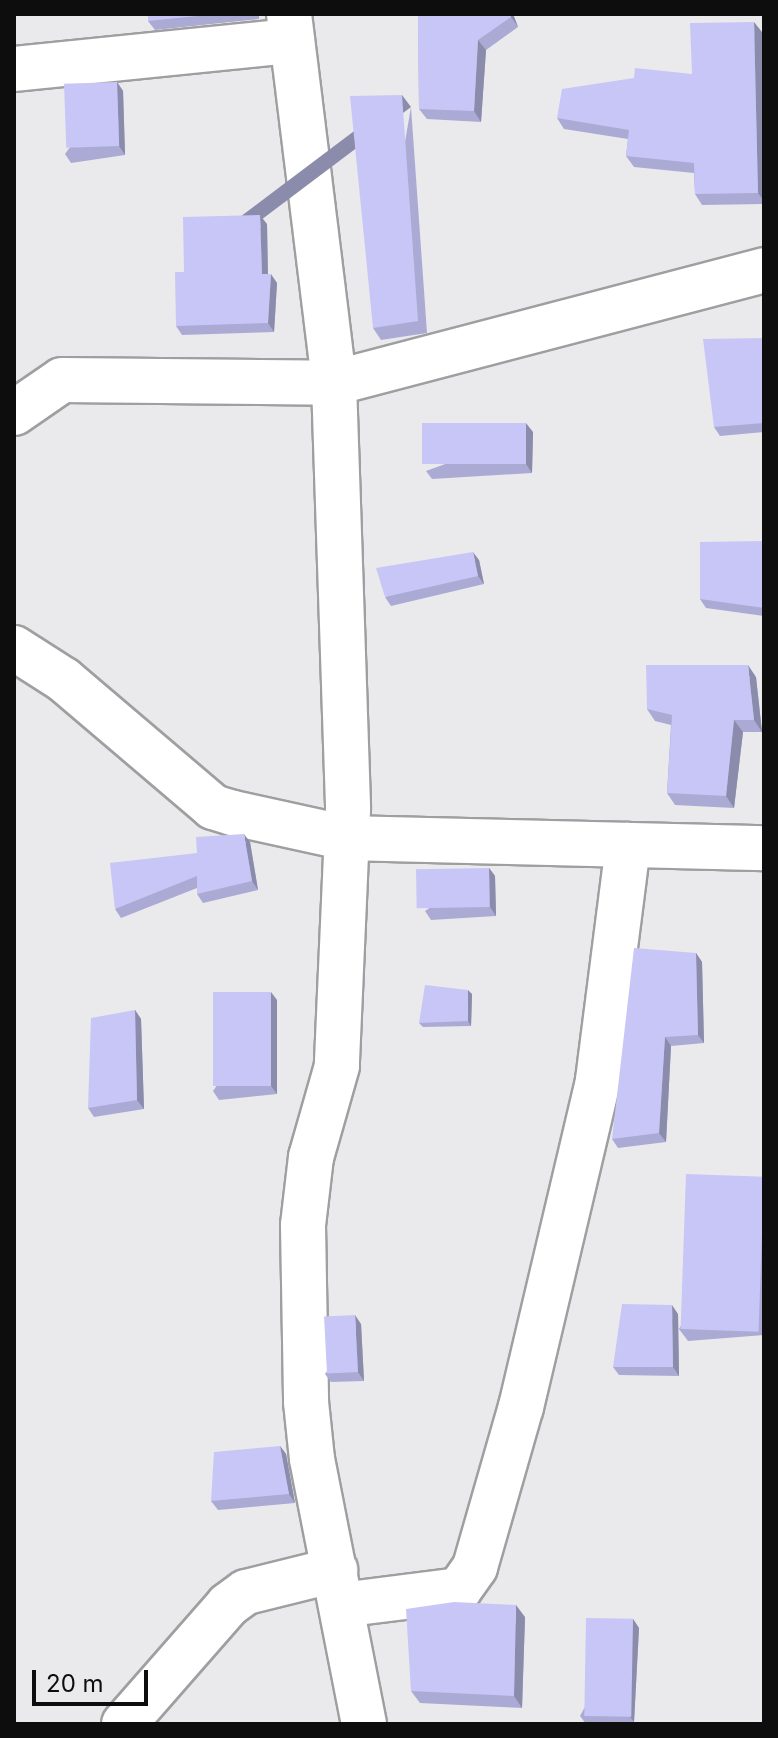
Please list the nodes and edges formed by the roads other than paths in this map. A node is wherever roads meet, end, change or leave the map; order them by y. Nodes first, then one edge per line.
1 (290, 27) edge
2 (14, 69) edge
3 (764, 270) edge
4 (334, 383) junction
5 (18, 408) edge
6 (14, 648) edge
7 (347, 838) junction
8 (628, 845) junction
9 (764, 848) edge
10 (338, 1587) junction
11 (124, 1724) edge
12 (364, 1724) edge

1 - 2 street
1 - 4 street
3 - 4 street
4 - 5 street
4 - 7 street
6 - 7 street
7 - 8 street
7 - 10 street
8 - 9 street
8 - 10 street
10 - 11 street
10 - 12 street

